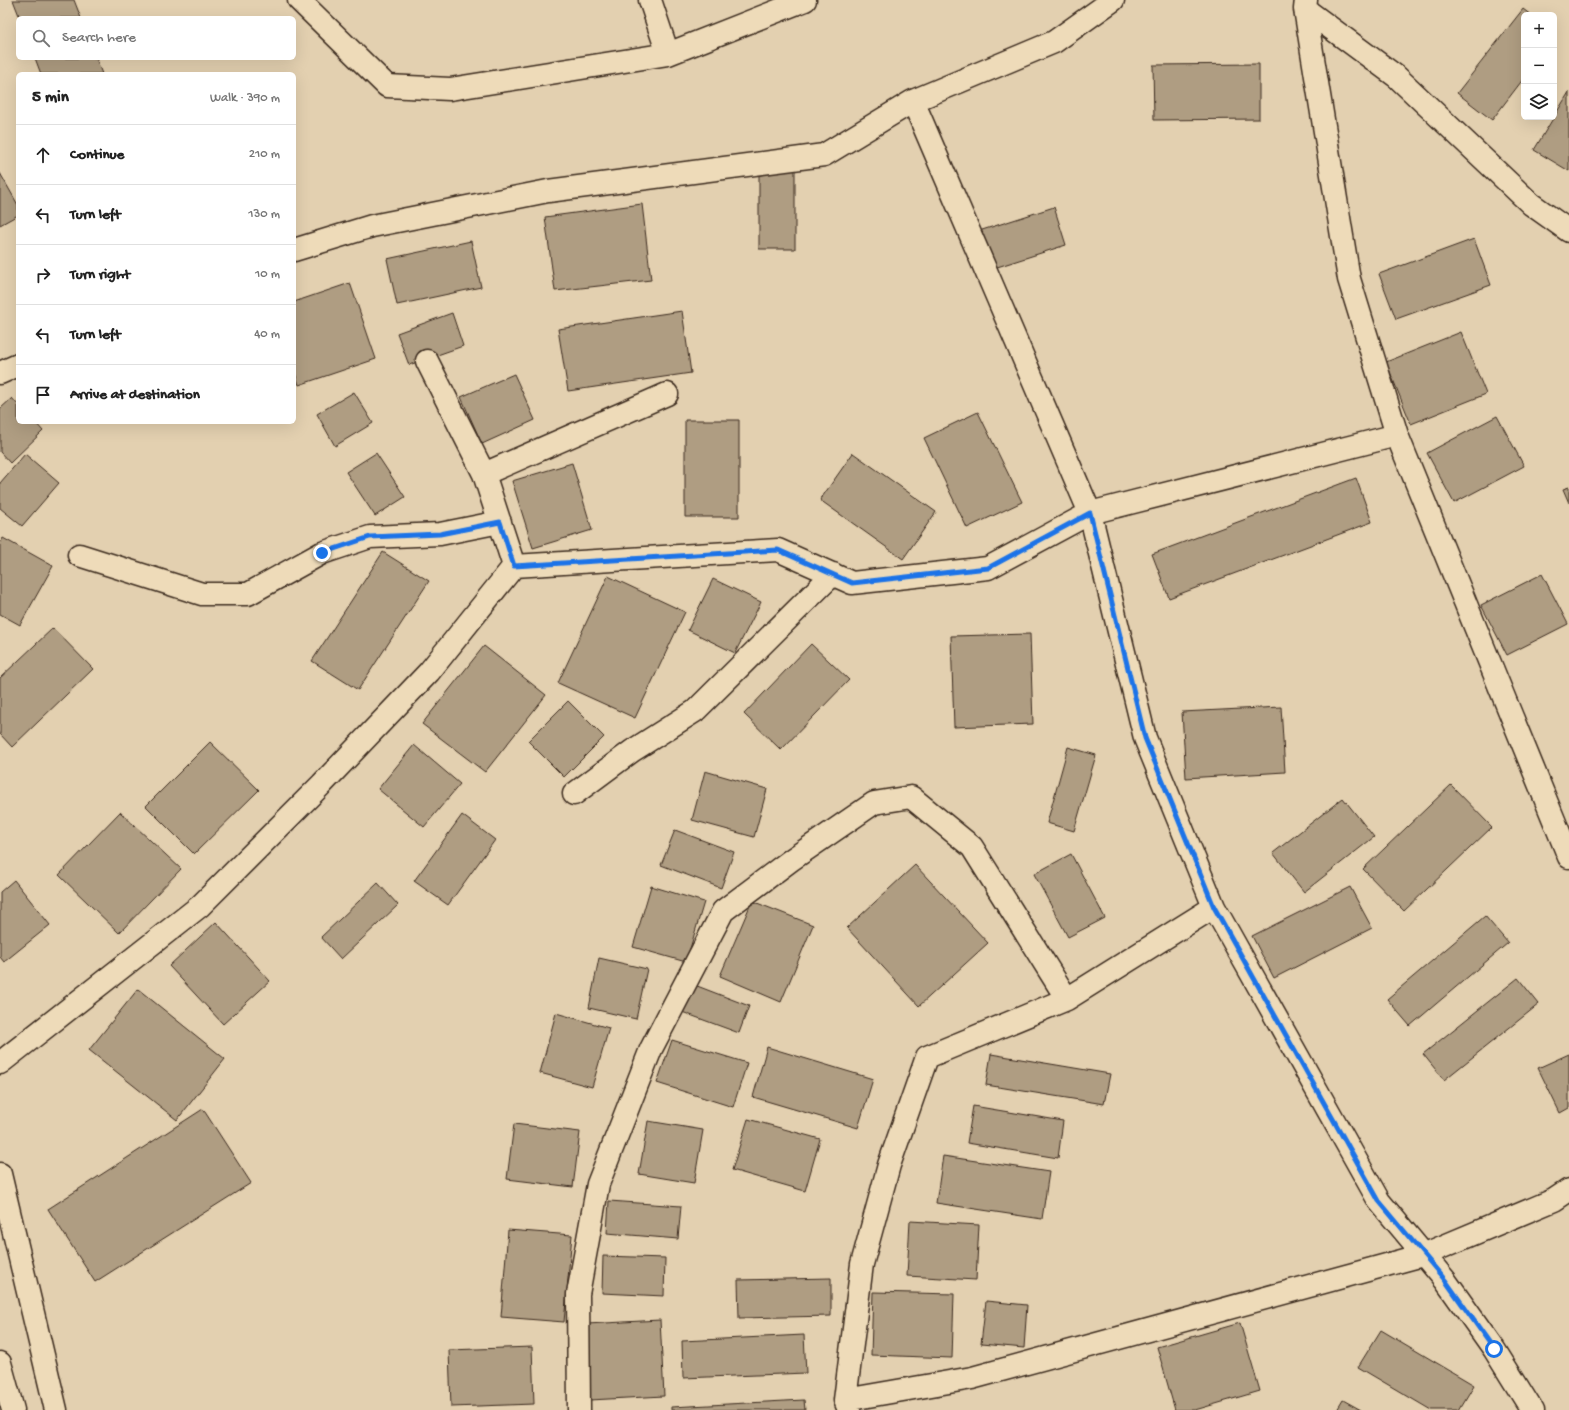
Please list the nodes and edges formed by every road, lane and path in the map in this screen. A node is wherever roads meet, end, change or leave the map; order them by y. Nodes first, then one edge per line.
1 (299, 0) edge
2 (650, 0) edge
3 (805, 0) edge
4 (1113, 0) edge
5 (1306, 4) edge
6 (668, 54) junction
7 (913, 100) junction
8 (1569, 230) edge
9 (296, 249) edge
10 (427, 361) dead end
11 (16, 366) edge
12 (0, 373) edge
13 (667, 394) dead end
14 (1397, 434) junction
15 (484, 474) junction
16 (1090, 513) junction
17 (500, 522) junction
18 (79, 555) dead end
19 (514, 566) junction
20 (833, 574) junction
21 (574, 794) dead end
22 (1569, 857) edge
23 (1214, 907) junction
24 (1067, 999) junction
25 (0, 1064) edge
26 (0, 1174) edge
27 (1569, 1190) edge
28 (1423, 1255) junction
29 (0, 1363) edge
30 (847, 1405) edge
31 (13, 1410) edge
32 (56, 1410) edge
33 (579, 1410) edge
34 (1532, 1410) edge

1 - 6 street
2 - 6 street
3 - 6 street
4 - 7 street
5 - 8 street
5 - 14 street
7 - 9 street
7 - 16 street
10 - 15 street
11 - 12 street
13 - 15 street
14 - 16 street
14 - 22 street
15 - 17 street
16 - 20 street
16 - 23 street
17 - 18 street
17 - 19 street
19 - 20 street
19 - 25 street
20 - 21 street
23 - 24 street
23 - 28 street
24 - 30 street
24 - 33 street
26 - 32 street
27 - 28 street
28 - 30 street
28 - 34 street
29 - 31 street

